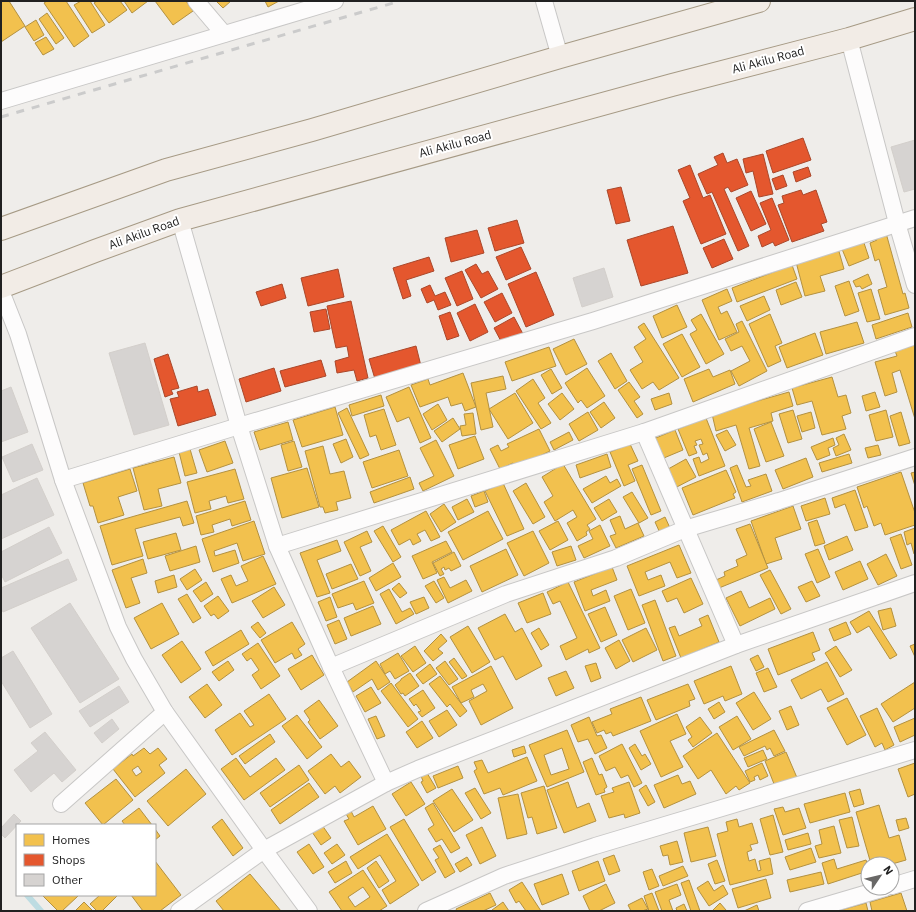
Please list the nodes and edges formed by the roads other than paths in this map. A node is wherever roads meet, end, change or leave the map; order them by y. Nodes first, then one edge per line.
1 (196, 1) edge
2 (335, 1) edge
3 (544, 1) edge
4 (759, 1) edge
5 (915, 19) edge
6 (224, 34) junction
7 (849, 39) junction
8 (560, 57) junction
9 (1, 101) edge
10 (915, 218) edge
11 (180, 220) junction
12 (897, 223) junction
13 (1, 229) edge
14 (915, 285) edge
15 (1, 287) edge
16 (1, 291) edge
17 (915, 336) edge
18 (239, 426) junction
19 (644, 432) junction
20 (915, 457) edge
21 (64, 480) junction
22 (685, 528) junction
23 (277, 546) junction
24 (915, 583) edge
25 (736, 645) junction
26 (331, 667) junction
27 (165, 712) junction
28 (915, 750) edge
29 (386, 783) junction
30 (61, 804) dead end
31 (264, 850) junction
32 (915, 879) edge
33 (900, 884) edge
34 (860, 895) edge
35 (179, 911) edge
36 (309, 911) edge
37 (426, 911) edge
38 (807, 911) edge

1 - 6 street
2 - 6 street
3 - 8 street
4 - 8 main road
5 - 7 main road, Ali Akilu Road
6 - 9 street
7 - 11 main road, Ali Akilu Road
7 - 12 street
8 - 13 main road
10 - 12 street
11 - 15 main road, Ali Akilu Road
11 - 18 street
12 - 14 street
12 - 18 street
16 - 21 street
17 - 19 street
18 - 21 street
18 - 23 street
19 - 22 street
19 - 23 street
20 - 22 street
21 - 27 street
22 - 25 street
22 - 26 street
23 - 26 street
24 - 25 street
25 - 29 street
26 - 29 street
27 - 30 street
27 - 31 street
28 - 37 street
29 - 31 street
31 - 35 street
31 - 36 street
32 - 33 street
34 - 38 street

